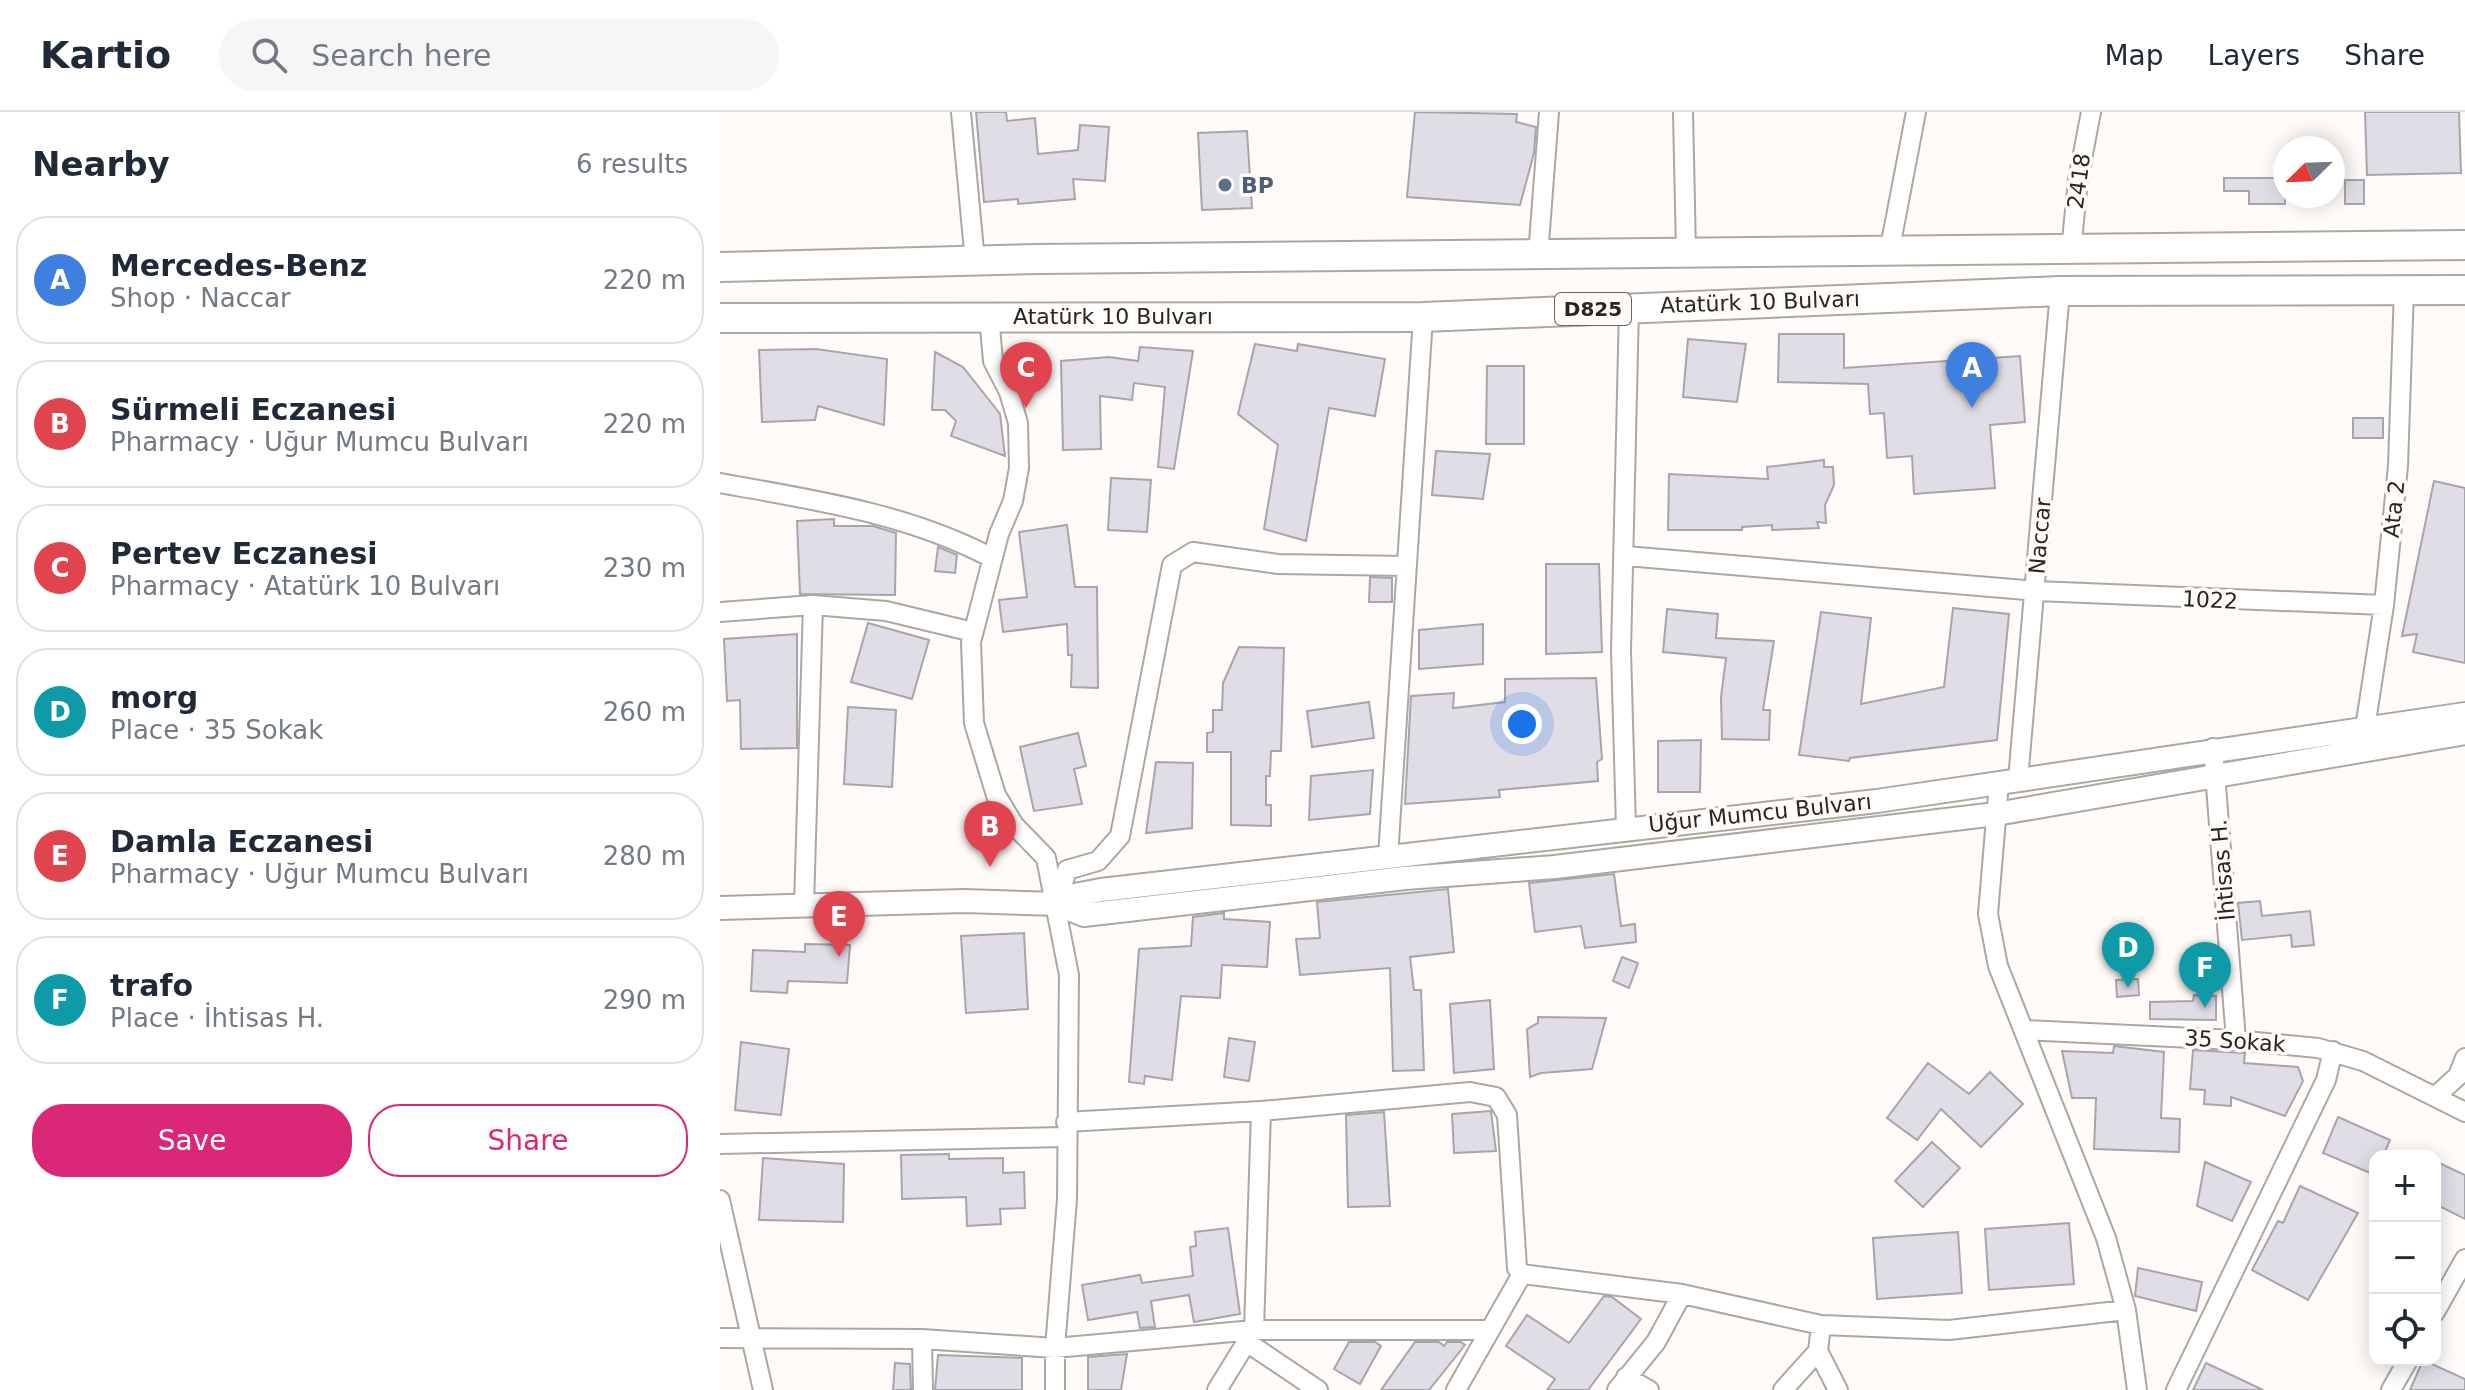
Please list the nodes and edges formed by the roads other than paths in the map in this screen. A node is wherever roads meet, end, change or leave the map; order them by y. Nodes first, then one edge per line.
1 (947, 112) edge
2 (1549, 112) edge
3 (1683, 112) edge
4 (1916, 112) edge
5 (2091, 112) edge
6 (962, 120) edge
7 (2465, 245) edge
8 (2071, 251) junction
9 (1686, 253) junction
10 (1889, 253) junction
11 (1538, 256) junction
12 (975, 262) junction
13 (720, 267) edge
14 (2404, 289) junction
15 (2465, 290) edge
16 (2060, 291) junction
17 (1629, 307) junction
18 (989, 316) junction
19 (1423, 317) junction
20 (720, 318) edge
21 (720, 483) edge
22 (1626, 556) junction
23 (992, 558) junction
24 (1407, 566) junction
25 (2036, 591) junction
26 (813, 605) junction
27 (2384, 605) junction
28 (720, 612) edge
29 (973, 632) junction
30 (2465, 714) edge
31 (2365, 728) junction
32 (2465, 733) edge
33 (2213, 748) junction
34 (2215, 774) junction
35 (2009, 782) junction
36 (1996, 814) junction
37 (1626, 828) junction
38 (1388, 857) junction
39 (1057, 904) junction
40 (804, 905) junction
41 (720, 908) edge
42 (2024, 1030) junction
43 (2236, 1040) junction
44 (2333, 1051) junction
45 (2465, 1058) edge
46 (2437, 1095) junction
47 (1261, 1111) junction
48 (2465, 1112) edge
49 (1066, 1129) junction
50 (720, 1144) edge
51 (720, 1200) edge
52 (724, 1236) edge
53 (2465, 1259) edge
54 (1522, 1274) junction
55 (1682, 1294) junction
56 (2441, 1301) edge
57 (2126, 1310) junction
58 (1821, 1325) junction
59 (1489, 1330) junction
60 (1251, 1336) junction
61 (720, 1338) edge
62 (753, 1338) junction
63 (922, 1339) junction
64 (1055, 1348) junction
65 (1818, 1351) junction
66 (2405, 1366) edge
67 (1622, 1384) edge
68 (763, 1390) edge
69 (923, 1390) edge
70 (1055, 1390) edge
71 (1217, 1390) edge
72 (1318, 1390) edge
73 (1456, 1390) edge
74 (1649, 1390) edge
75 (1783, 1390) edge
76 (1838, 1390) edge
77 (2137, 1390) edge
78 (2176, 1390) edge
79 (2391, 1390) edge

1 - 6 street
2 - 11 street
3 - 9 street
4 - 10 street
5 - 8 street, 2418
6 - 12 street
7 - 8 highway, Atatürk 10 Bulvarı
8 - 10 highway, Atatürk 10 Bulvarı
9 - 10 highway, Atatürk 10 Bulvarı
9 - 11 highway, Atatürk 10 Bulvarı
11 - 12 highway, Atatürk 10 Bulvarı
12 - 13 highway, Atatürk 10 Bulvarı
14 - 15 highway, Atatürk 10 Bulvarı / D825
14 - 16 highway, Atatürk 10 Bulvarı / D825
14 - 27 street, Ata 2
16 - 17 highway, Atatürk 10 Bulvarı / D825
16 - 25 street, Naccar
17 - 19 highway, Atatürk 10 Bulvarı / D825
17 - 22 street
18 - 19 highway, Atatürk 10 Bulvarı / D825
18 - 20 highway, Atatürk 10 Bulvarı / D825
18 - 23 street
19 - 24 street
21 - 23 street
22 - 25 street, 1022
22 - 37 street
23 - 29 street
24 - 38 street
24 - 39 street
25 - 27 street, 1022
25 - 35 street, Naccar
26 - 28 street
26 - 29 street
26 - 40 street
27 - 31 street, Ata 2
29 - 39 street
30 - 31 street, Uğur Mumcu Bulvarı
31 - 33 street, Uğur Mumcu Bulvarı
32 - 34 street, Uğur Mumcu Bulvarı
33 - 34 street, İhtisas H.
33 - 35 street, Uğur Mumcu Bulvarı
34 - 36 street, Uğur Mumcu Bulvarı
34 - 43 street, İhtisas H.
35 - 36 street, Naccar
35 - 37 street, Uğur Mumcu Bulvarı
36 - 39 street, Uğur Mumcu Bulvarı
36 - 42 street, Naccar
37 - 38 street, Uğur Mumcu Bulvarı
38 - 39 street, Uğur Mumcu Bulvarı
39 - 40 street, Uğur Mumcu Bulvarı
39 - 49 street
40 - 41 street, Uğur Mumcu Bulvarı
42 - 43 street, 35 Sokak
42 - 57 street, Naccar
43 - 44 street, 35 Sokak
44 - 46 street, 35 Sokak
44 - 78 street
45 - 46 street
46 - 48 street, 35 Sokak
47 - 49 street
47 - 54 street
47 - 60 street
49 - 50 street
49 - 64 street
51 - 52 street
52 - 62 street
53 - 56 street
54 - 55 street
54 - 59 street
55 - 58 street
55 - 67 street
57 - 58 street
57 - 77 street, Naccar
58 - 65 street
59 - 60 street
59 - 73 street
60 - 64 street
60 - 71 street
60 - 72 street
61 - 62 street
62 - 63 street
62 - 68 street
63 - 64 street
63 - 69 street
64 - 70 street
65 - 75 street
65 - 76 street
66 - 79 street
67 - 74 street

